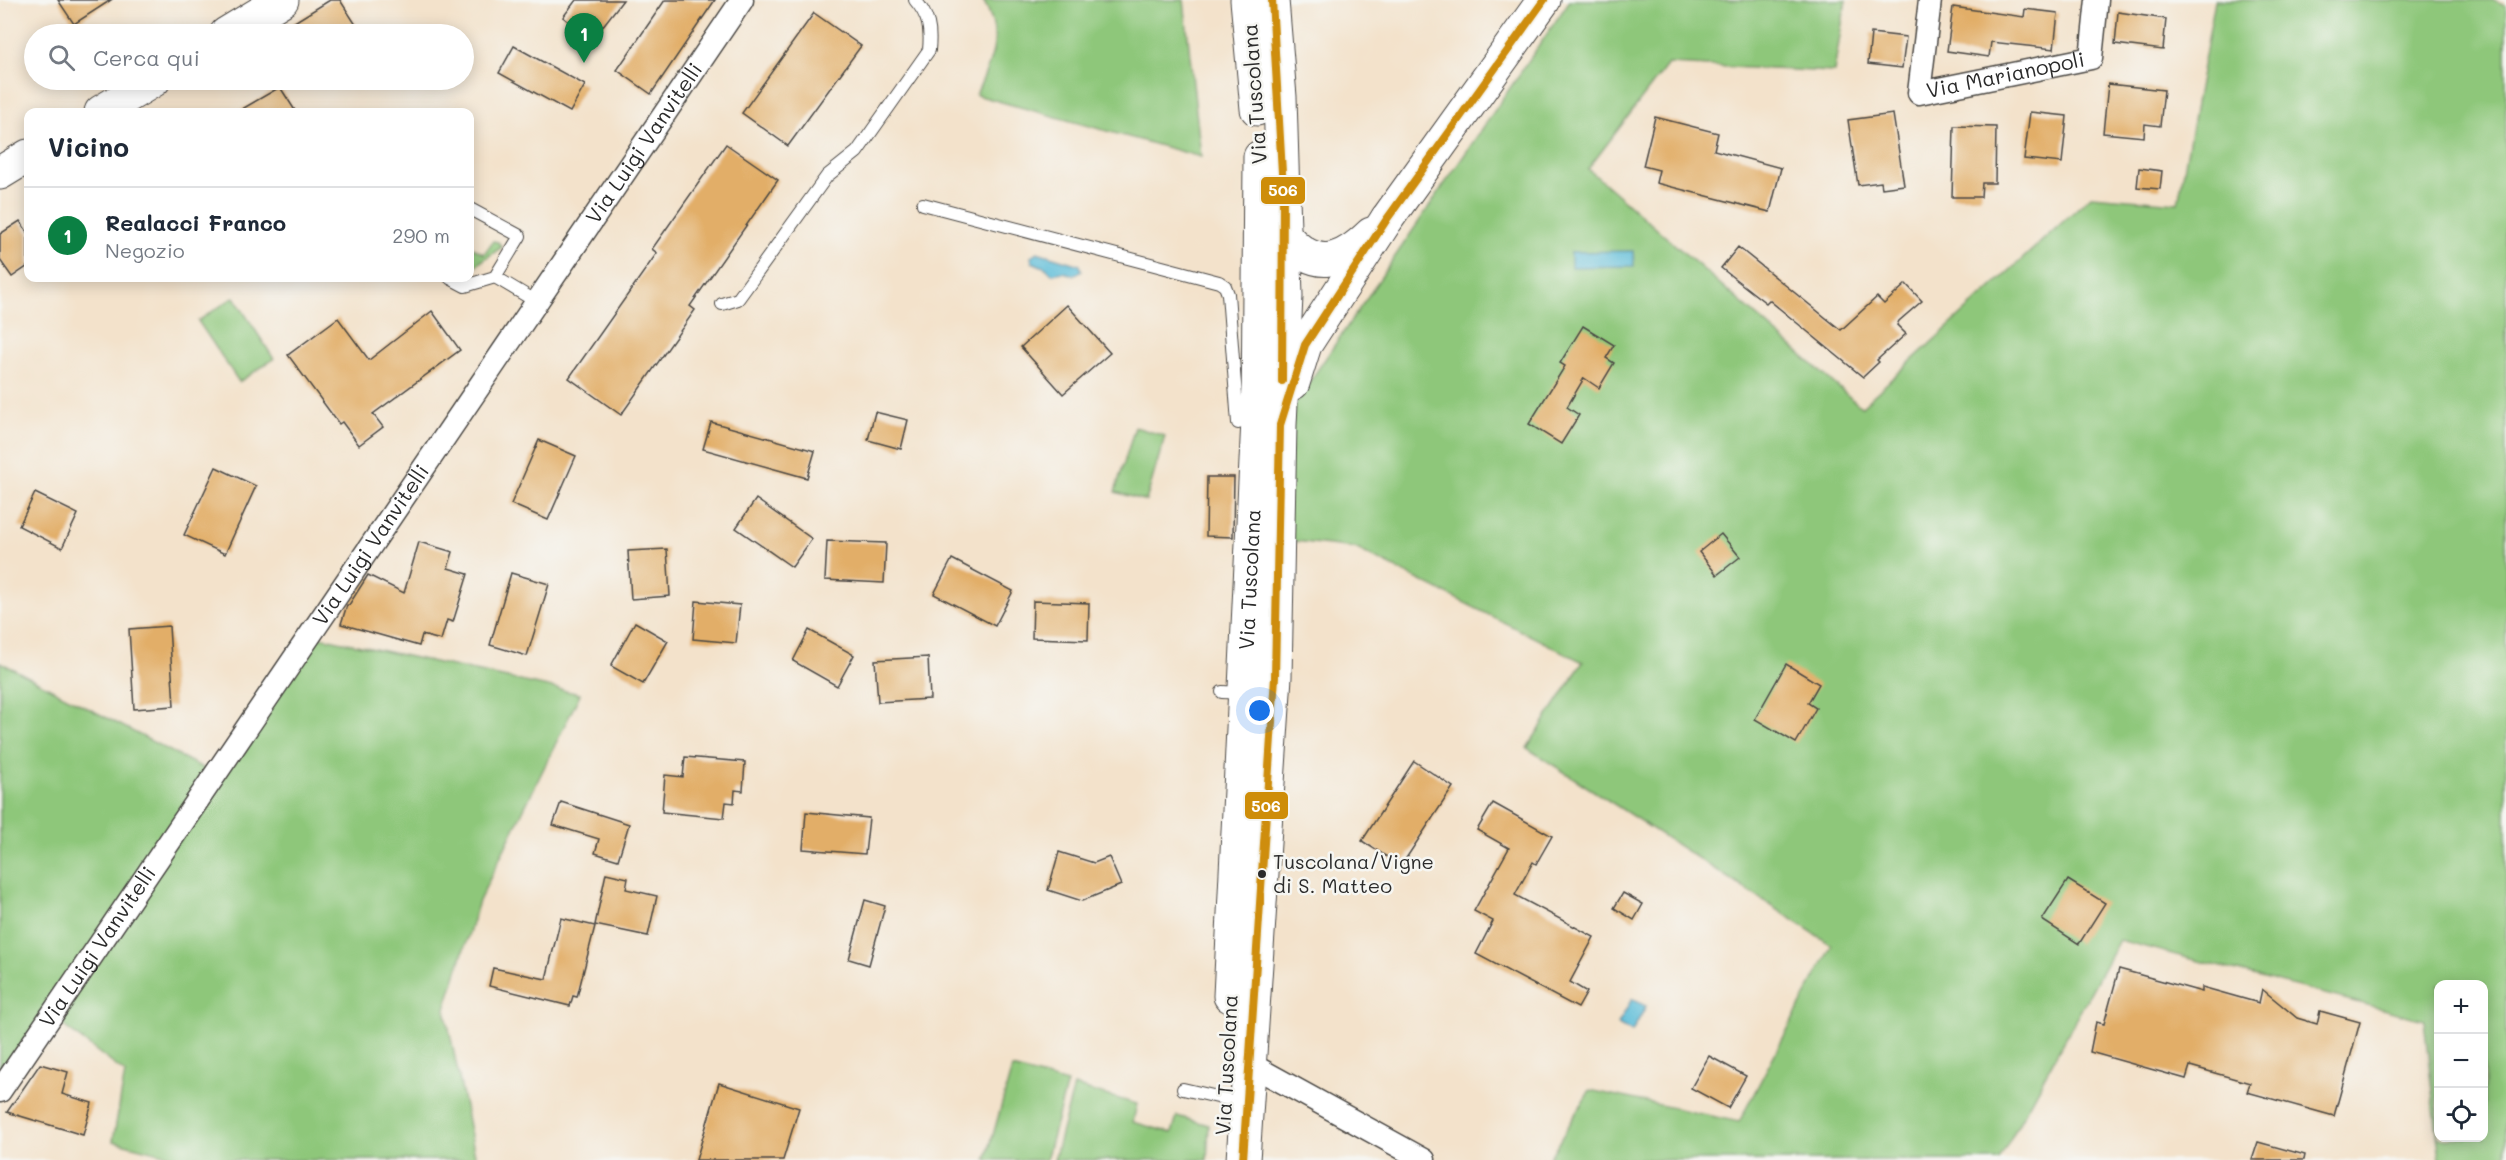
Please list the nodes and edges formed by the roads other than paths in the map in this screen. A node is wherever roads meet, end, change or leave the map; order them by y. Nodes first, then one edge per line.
1 (282, 0) edge
2 (742, 0) edge
3 (915, 0) edge
4 (1247, 0) edge
5 (1272, 0) edge
6 (1544, 0) edge
7 (1930, 0) edge
8 (2097, 0) edge
9 (242, 24) edge
10 (137, 90) edge
11 (108, 108) edge
12 (24, 158) edge
13 (0, 173) edge
14 (923, 204) dead end
15 (474, 211) edge
16 (1387, 219) junction
17 (1285, 236) junction
18 (495, 277) junction
19 (458, 282) edge
20 (537, 302) junction
21 (722, 304) dead end
22 (1251, 423) junction
23 (1248, 1063) junction
24 (1183, 1089) dead end
25 (0, 1091) edge
26 (1226, 1099) junction
27 (1222, 1160) edge
28 (1243, 1160) edge
29 (1424, 1160) edge

1 - 9 main road
2 - 20 street, Via Luigi Vanvitelli
3 - 21 lane
4 - 22 main road, Via Tuscolana
5 - 17 main road, Via Tuscolana
6 - 16 main road
7 - 8 street, Via Marianopoli
10 - 11 main road
12 - 13 main road
14 - 22 lane
15 - 18 lane
16 - 17 main road
16 - 22 main road
17 - 22 main road, Via Tuscolana
18 - 19 lane
18 - 20 lane
20 - 25 street, Via Luigi Vanvitelli
22 - 23 main road, Via Tuscolana
22 - 26 main road, Via Tuscolana
23 - 28 main road, Via Tuscolana
23 - 29 street
24 - 26 lane
26 - 27 main road, Via Tuscolana

